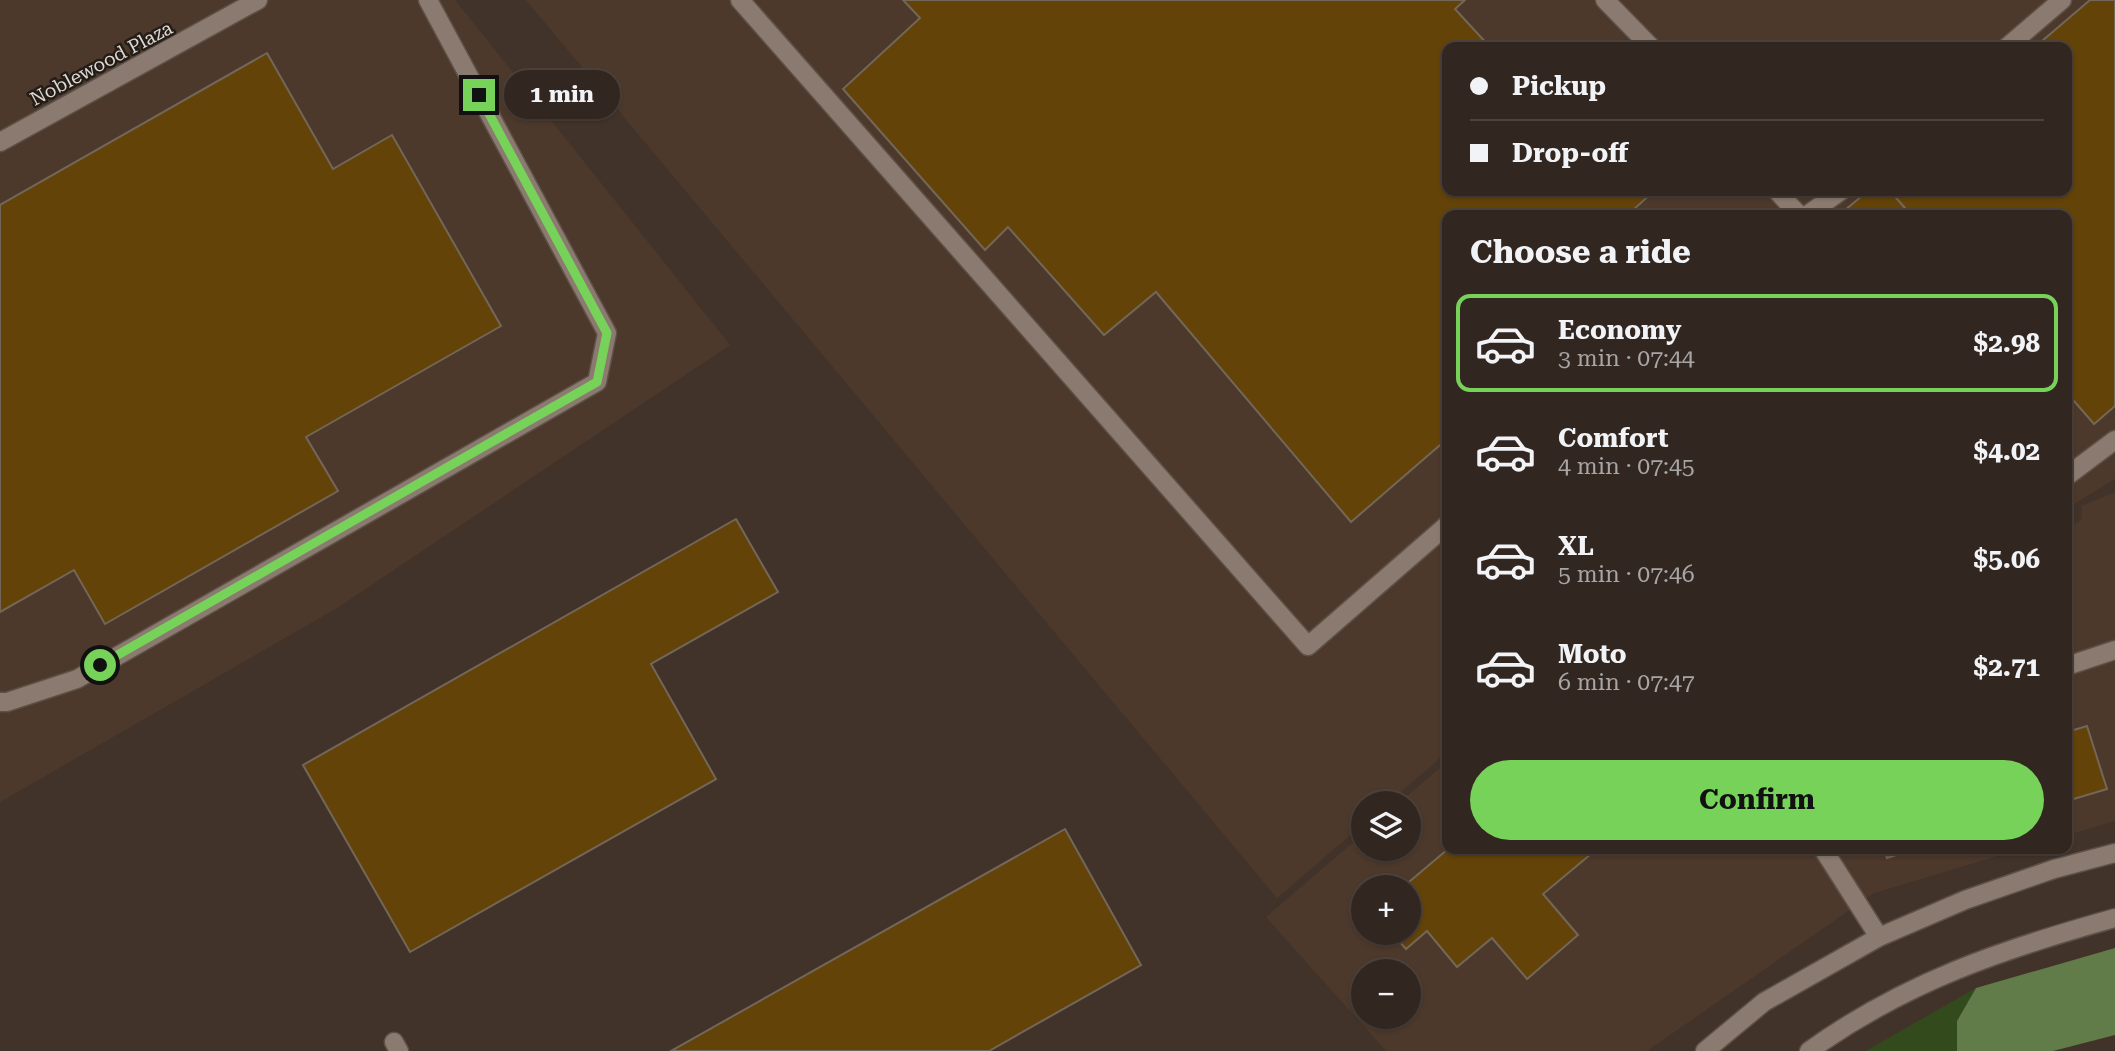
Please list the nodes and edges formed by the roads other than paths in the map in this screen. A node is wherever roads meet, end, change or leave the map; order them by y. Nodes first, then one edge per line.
1 (258, 0) edge
2 (428, 0) edge
3 (740, 0) edge
4 (1605, 0) edge
5 (2062, 0) edge
6 (1646, 42) edge
7 (2013, 42) edge
8 (0, 142) edge
9 (1782, 196) edge
10 (1834, 196) edge
11 (1794, 210) edge
12 (1814, 210) edge
13 (2115, 440) edge
14 (2072, 472) edge
15 (1442, 529) edge
16 (2115, 650) edge
17 (2072, 664) edge
18 (0, 702) edge
19 (2115, 853) edge
20 (1826, 854) edge
21 (2115, 918) edge
22 (1879, 937) junction
23 (1705, 1051) edge
24 (1809, 1051) edge

1 - 8 street, Noblewood Plaza
2 - 18 street
3 - 15 street
4 - 6 street
5 - 7 street
9 - 11 street
10 - 12 street
13 - 14 street
16 - 17 street
19 - 22 street
20 - 22 street
21 - 24 street
22 - 23 street

